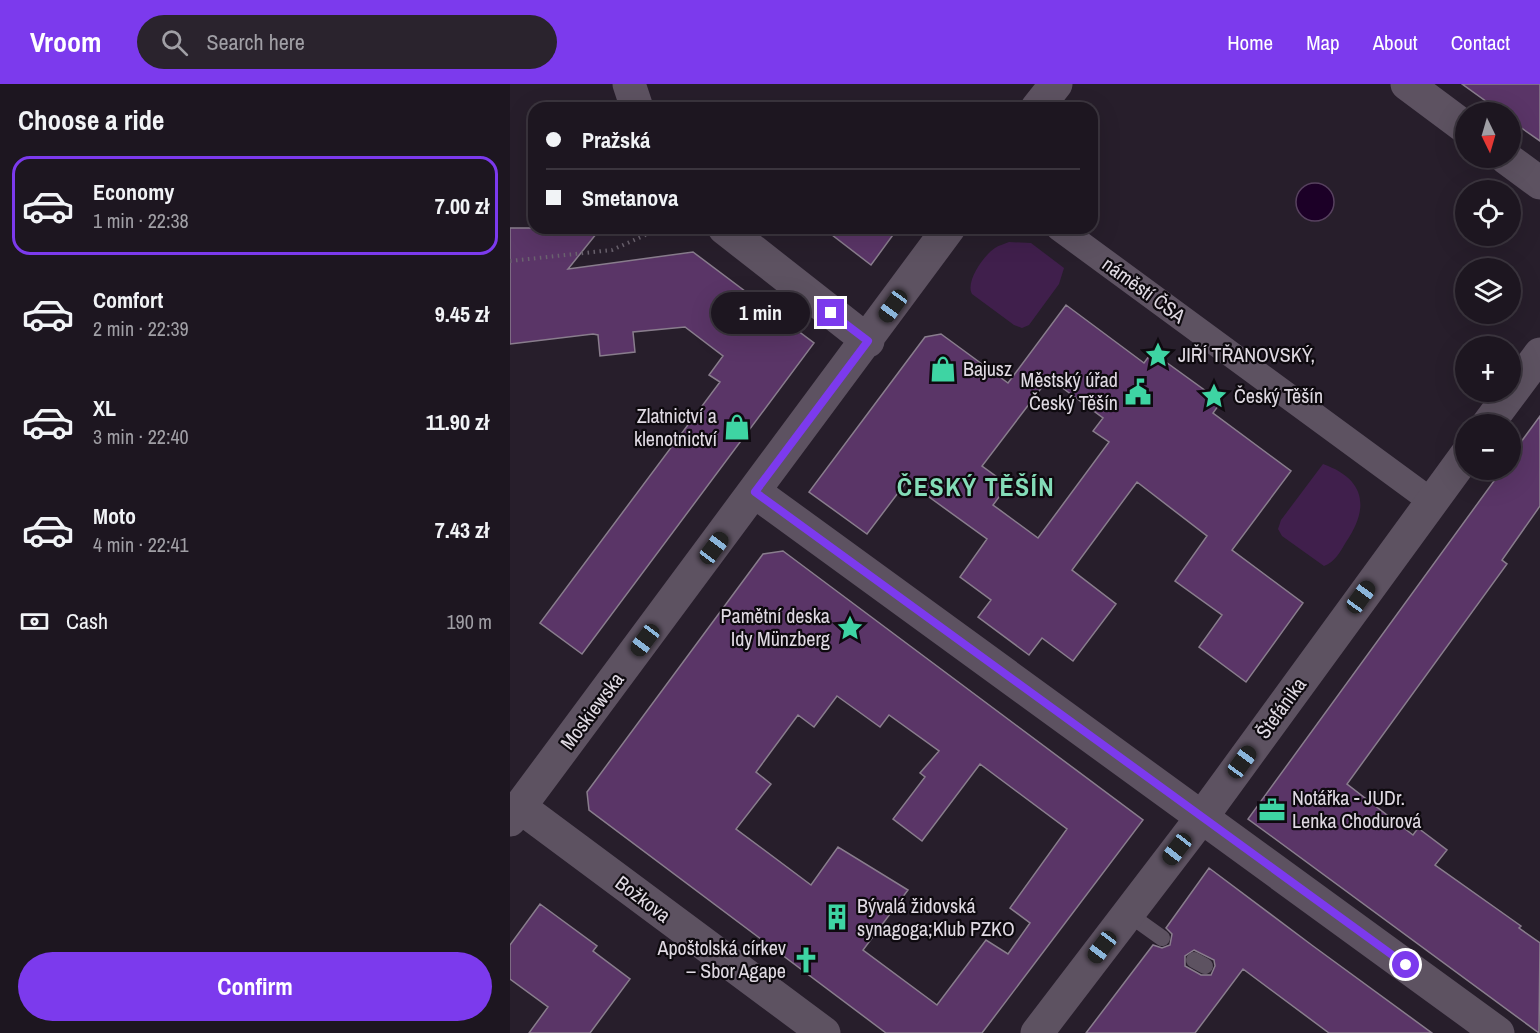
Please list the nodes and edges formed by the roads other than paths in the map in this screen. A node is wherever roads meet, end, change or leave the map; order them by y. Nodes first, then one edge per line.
1 (629, 84) edge
2 (1056, 84) edge
3 (1407, 84) edge
4 (635, 102) edge
5 (1042, 102) edge
6 (1455, 120) edge
7 (1520, 168) edge
8 (1540, 183) edge
9 (732, 234) edge
10 (945, 234) edge
11 (1067, 234) edge
12 (868, 341) junction
13 (1537, 366) edge
14 (1496, 414) edge
15 (1455, 470) edge
16 (755, 492) junction
17 (1423, 513) junction
18 (515, 813) edge
19 (1202, 817) junction
20 (1127, 913) junction
21 (1162, 938) dead end
22 (824, 1033) edge
23 (1037, 1033) edge
24 (1498, 1033) edge

1 - 4 street
2 - 5 street
3 - 6 street
7 - 8 street
9 - 12 street
10 - 12 street, Moskiewska
11 - 17 street, náměstí ČSA
12 - 16 street, Moskiewska
13 - 14 street
15 - 17 street
16 - 18 street, Moskiewska
16 - 19 street
17 - 19 street, Štefánika
18 - 22 street, Božkova
19 - 20 street, Štefánika
19 - 24 street
20 - 21 lane
20 - 23 street, Štefánika

